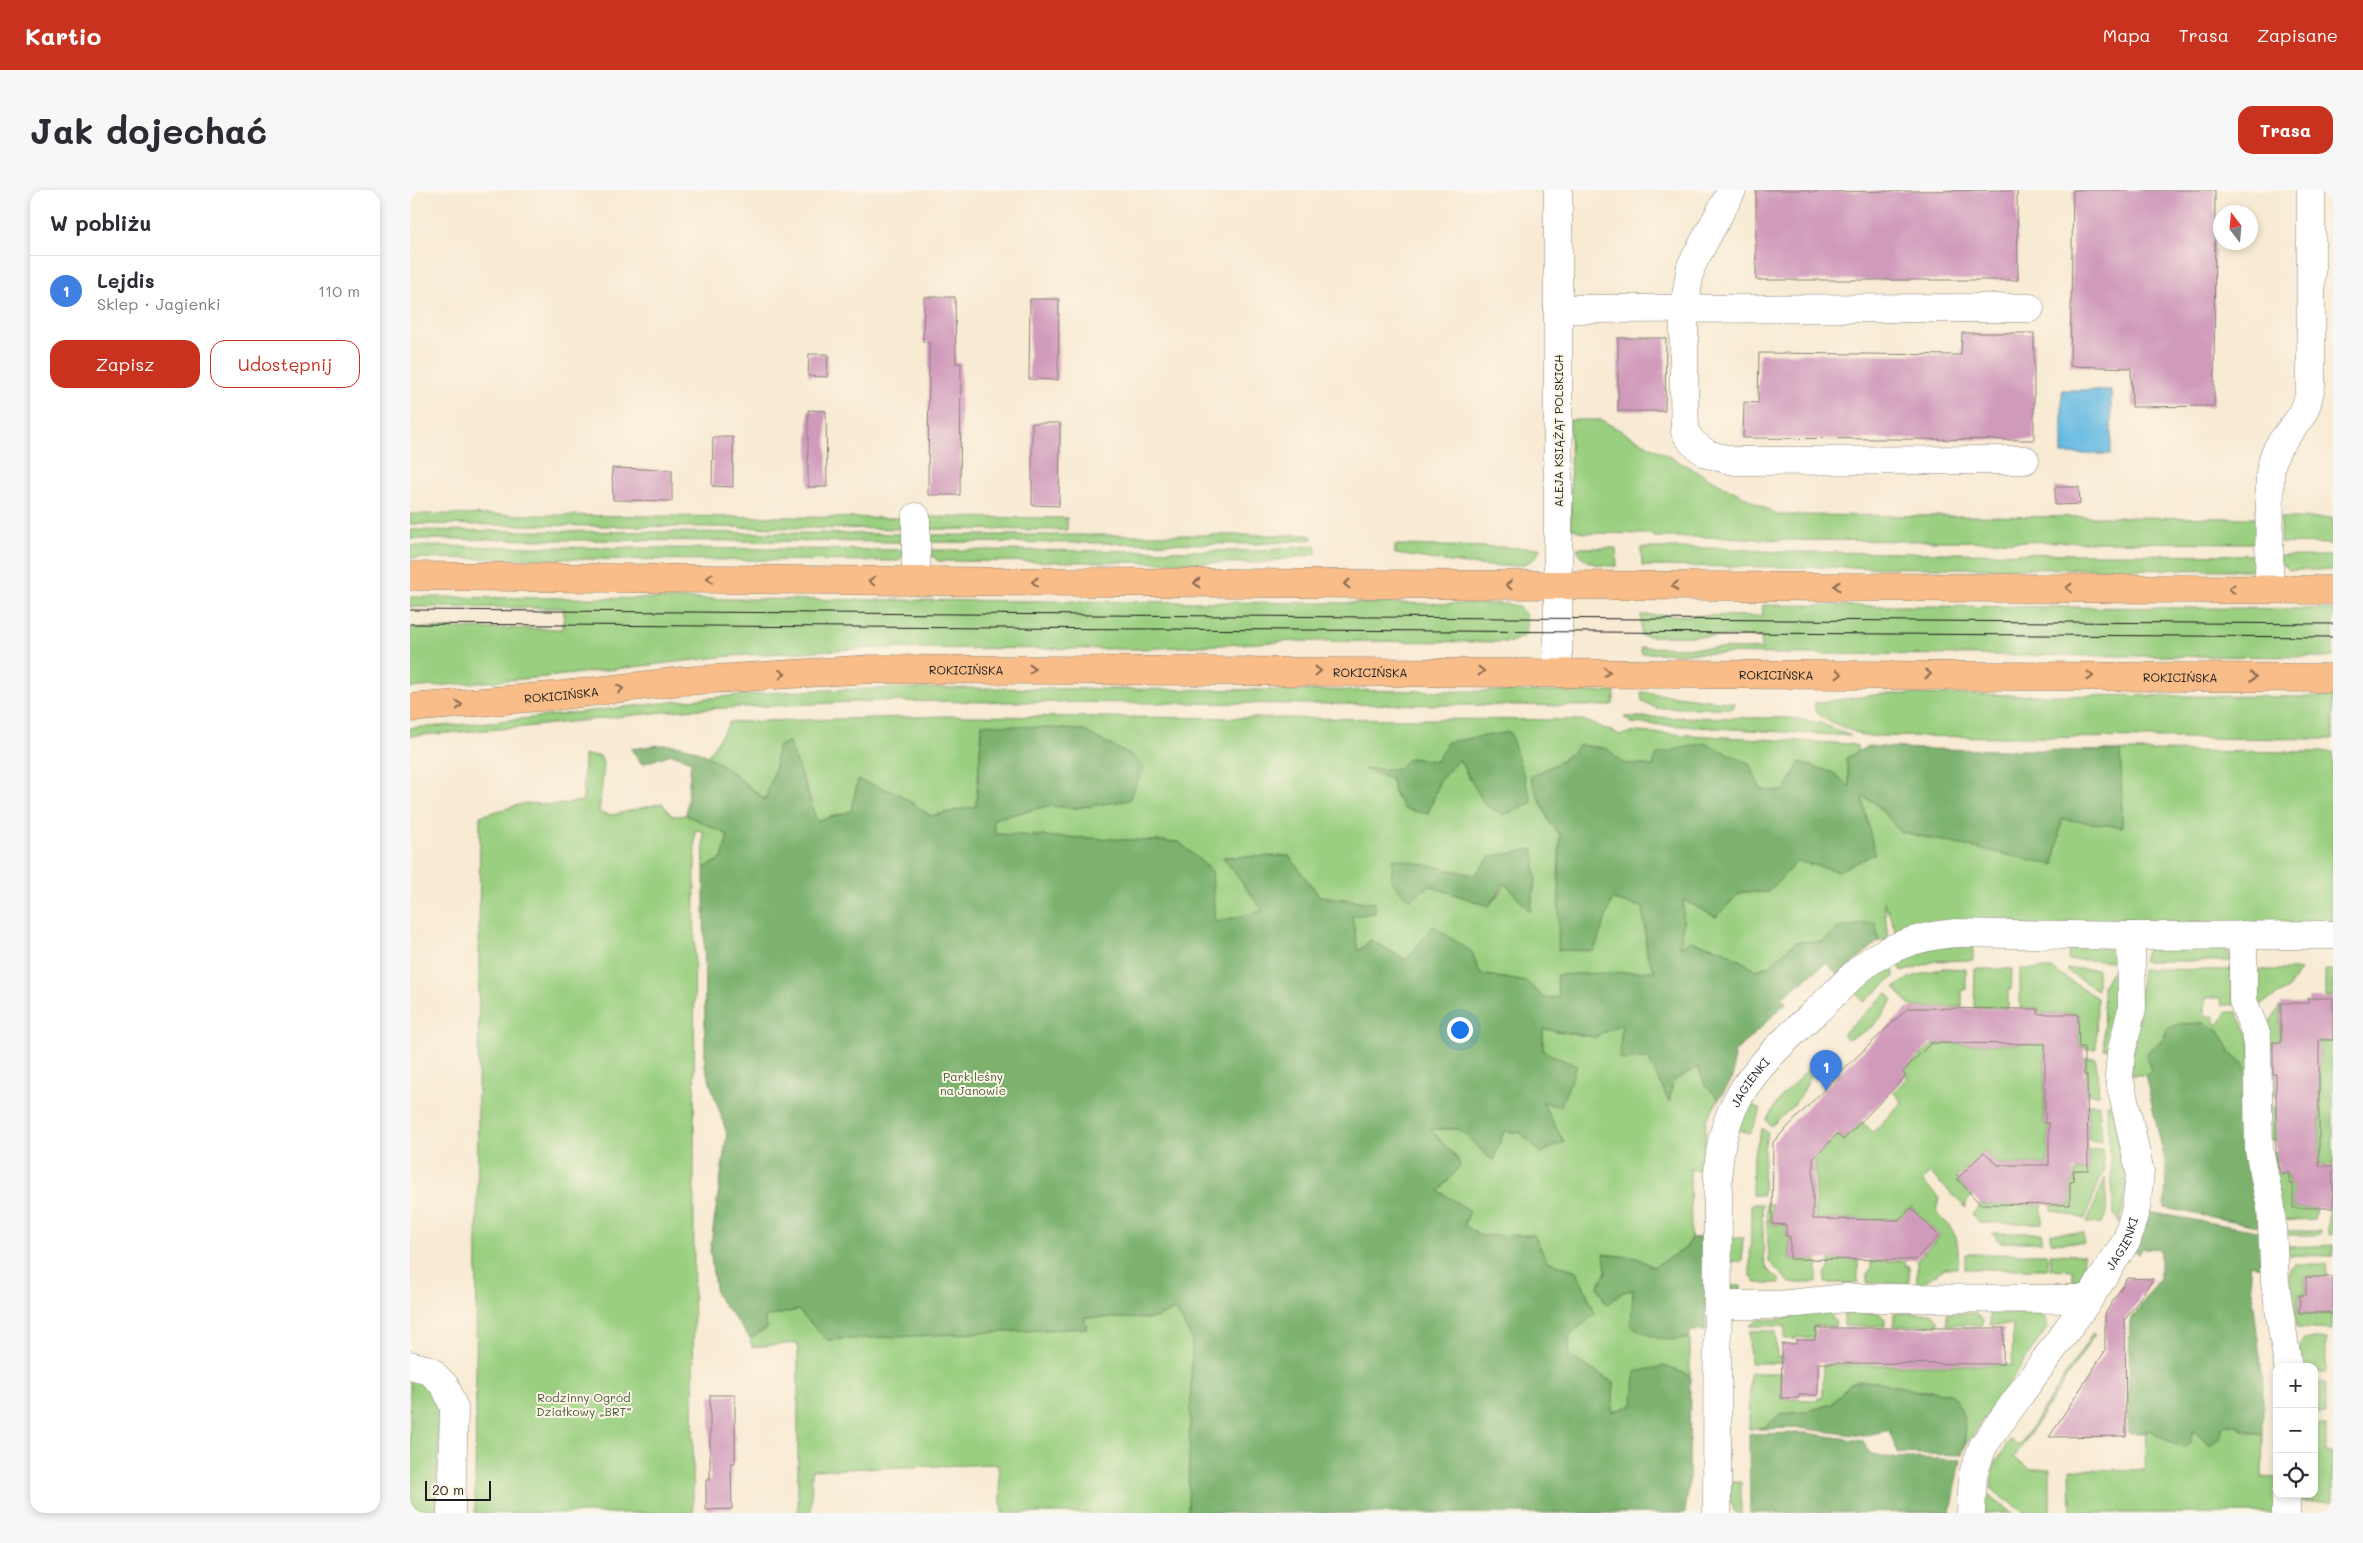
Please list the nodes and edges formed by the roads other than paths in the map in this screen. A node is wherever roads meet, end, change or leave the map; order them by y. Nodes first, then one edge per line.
1 (1558, 190) edge
2 (1732, 190) edge
3 (2311, 190) edge
4 (1684, 308) junction
5 (2030, 308) dead end
6 (1558, 309) junction
7 (2025, 460) dead end
8 (916, 518) dead end
9 (410, 576) edge
10 (916, 582) junction
11 (1558, 585) junction
12 (2269, 589) junction
13 (2333, 590) edge
14 (1558, 672) junction
15 (2333, 678) edge
16 (410, 708) edge
17 (2243, 935) junction
18 (2333, 935) edge
19 (2131, 936) junction
20 (2089, 1299) junction
21 (1718, 1305) junction
22 (2287, 1363) edge
23 (410, 1365) edge
24 (2286, 1498) edge
25 (451, 1513) edge
26 (1717, 1513) edge
27 (1971, 1513) edge
28 (2286, 1513) edge

1 - 6 street, ALEJA KSIĄŻĄT POLSKICH
2 - 4 street
3 - 12 street
4 - 5 street
4 - 6 street
4 - 7 street
6 - 11 street, ALEJA KSIĄŻĄT POLSKICH
8 - 10 street
10 -> 9 main road
11 -> 10 main road
12 -> 11 main road
11 - 14 street, ALEJA KSIĄŻĄT POLSKICH
12 - 13 main road
14 -> 15 main road, ROKICIŃSKA
16 -> 14 main road, ROKICIŃSKA
17 - 18 street, JAGIENKI
17 - 19 street, JAGIENKI
17 - 22 street
19 - 20 street, JAGIENKI
19 - 21 street, JAGIENKI
20 - 21 street
20 - 27 street, JAGIENKI
21 - 26 street, JAGIENKI
23 - 25 street
24 - 28 street

